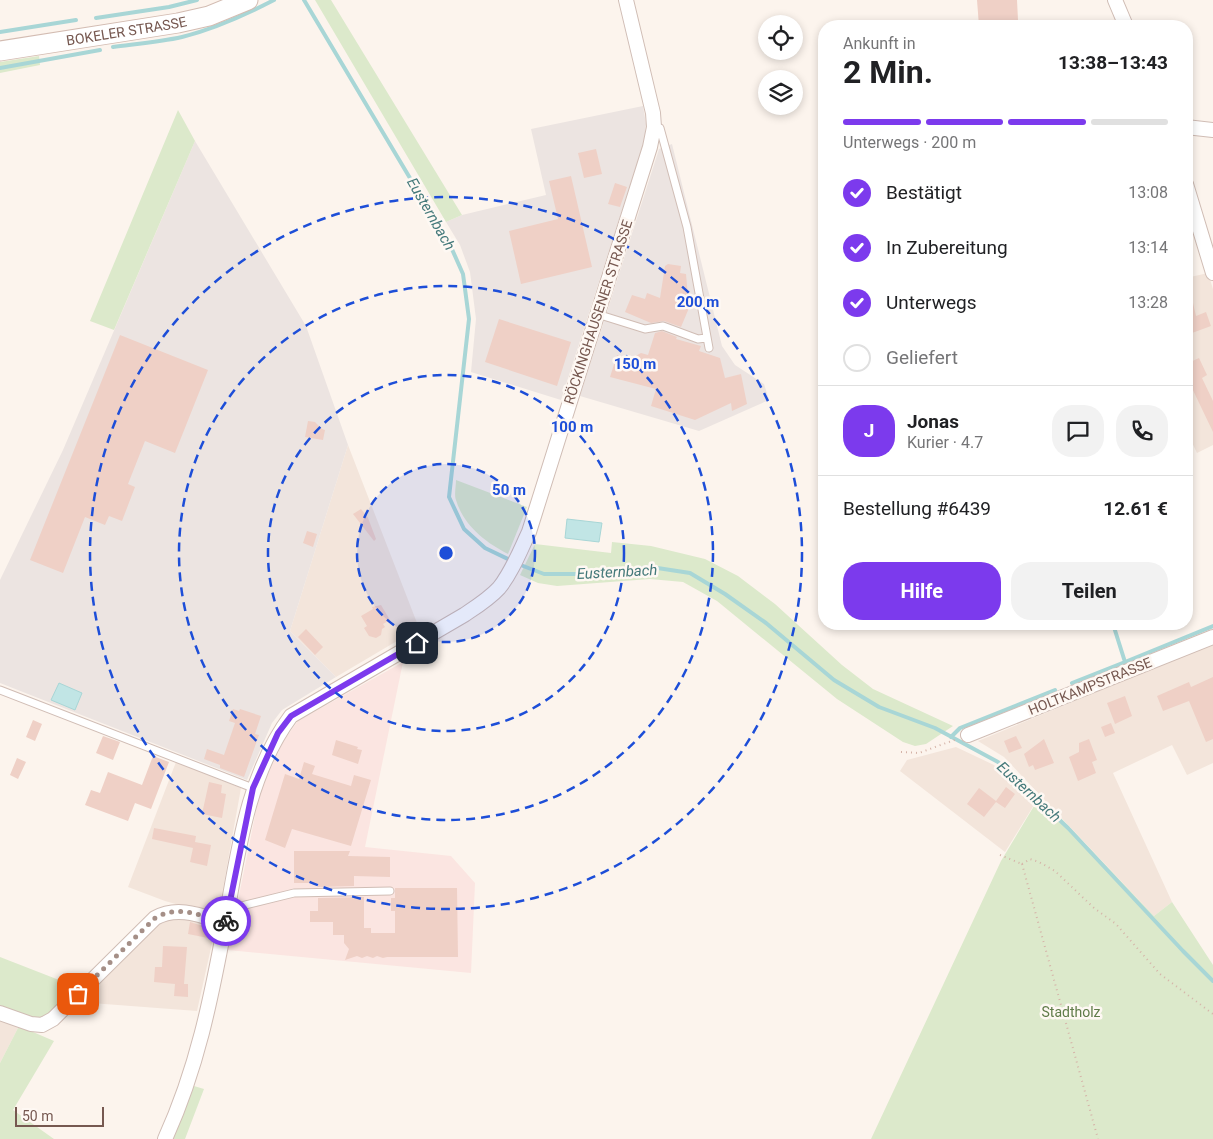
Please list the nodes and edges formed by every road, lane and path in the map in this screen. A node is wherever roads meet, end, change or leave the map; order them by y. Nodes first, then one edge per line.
1 (248, 0) edge
2 (626, 0) edge
3 (1115, 0) edge
4 (1123, 20) edge
5 (0, 51) edge
6 (654, 126) junction
7 (1193, 129) edge
8 (1213, 130) edge
9 (1193, 207) edge
10 (1213, 273) edge
11 (597, 314) junction
12 (706, 338) junction
13 (709, 348) dead end
14 (1213, 637) edge
15 (0, 690) edge
16 (968, 735) dead end
17 (945, 744) dead end
18 (901, 752) dead end
19 (253, 788) junction
20 (1000, 855) dead end
21 (1022, 864) junction
22 (390, 891) dead end
23 (228, 906) junction
24 (225, 923) junction
25 (0, 1013) edge
26 (1213, 1014) edge
27 (165, 1139) edge
28 (1098, 1139) edge

1 - 5 street, BOKELER STRASSE
2 - 6 street, RÖCKINGHAUSENER STRASSE
3 - 4 street
6 - 11 street, RÖCKINGHAUSENER STRASSE
6 - 12 lane
7 - 8 street
9 - 10 street
11 - 12 lane
11 - 19 street, RÖCKINGHAUSENER STRASSE
12 - 13 lane
14 - 16 street, HOLTKAMPSTRASSE
15 - 19 lane
17 - 18 path
19 - 23 street, RÖCKINGHAUSENER STRASSE
20 - 21 path
21 - 26 path
21 - 28 path
22 - 23 lane
23 - 24 street, RÖCKINGHAUSENER STRASSE
24 - 25 street
24 - 27 street, RÖCKINGHAUSENER STRASSE

